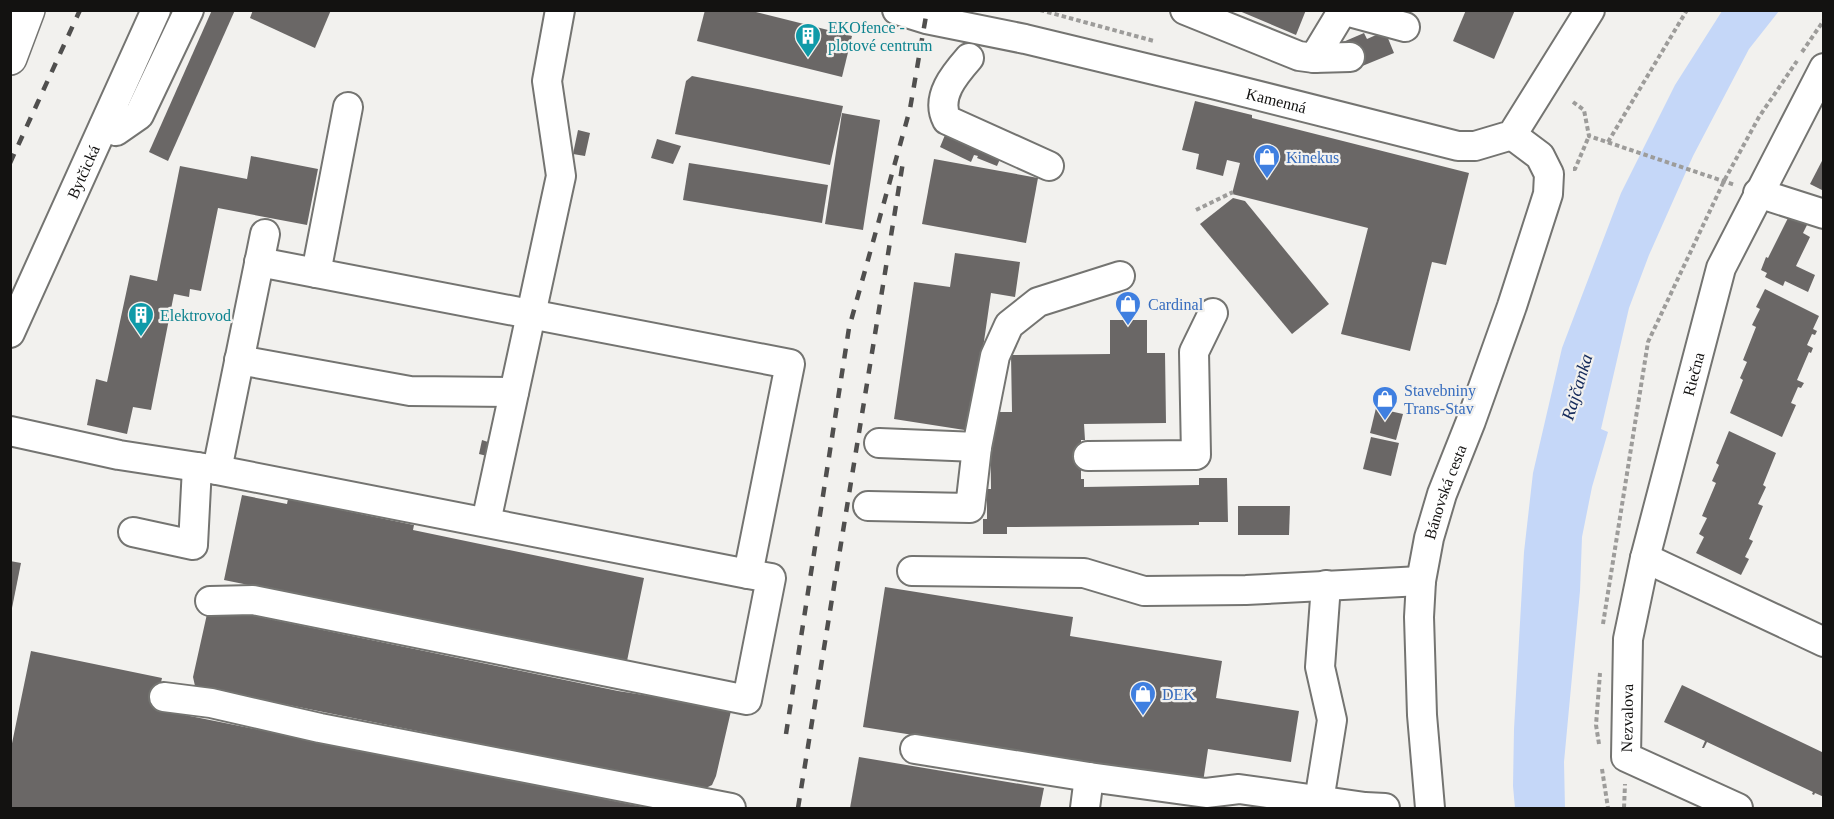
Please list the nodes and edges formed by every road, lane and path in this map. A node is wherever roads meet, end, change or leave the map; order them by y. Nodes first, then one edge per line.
1 (28, 10) edge
2 (156, 10) edge
3 (189, 10) edge
4 (560, 10) edge
5 (897, 10) edge
6 (1185, 10) edge
7 (1590, 10) edge
8 (1687, 10) edge
9 (1343, 11) edge
10 (984, 20) edge
11 (1824, 20) edge
12 (1406, 27) edge
13 (1350, 57) dead end
14 (10, 58) edge
15 (969, 58) dead end
16 (1314, 58) junction
17 (1824, 68) edge
18 (1573, 102) dead end
19 (348, 107) dead end
20 (104, 126) junction
21 (1512, 135) junction
22 (1589, 136) junction
23 (1608, 142) junction
24 (1049, 166) dead end
25 (1575, 169) dead end
26 (1233, 192) dead end
27 (1758, 193) junction
28 (1196, 210) dead end
29 (1824, 214) edge
30 (265, 234) dead end
31 (259, 262) junction
32 (316, 273) junction
33 (1120, 276) dead end
34 (1213, 313) dead end
35 (531, 314) junction
36 (10, 333) edge
37 (239, 360) junction
38 (514, 392) junction
39 (10, 431) edge
40 (879, 443) dead end
41 (977, 447) junction
42 (1088, 456) dead end
43 (207, 468) junction
44 (868, 506) dead end
45 (486, 522) junction
46 (133, 532) dead end
47 (1645, 558) junction
48 (912, 571) dead end
49 (748, 574) junction
50 (1421, 582) junction
51 (1326, 585) junction
52 (210, 600) dead end
53 (1824, 642) edge
54 (164, 698) dead end
55 (915, 749) dead end
56 (1089, 777) junction
57 (1319, 801) junction
58 (731, 808) edge
59 (1085, 808) edge
60 (1385, 808) edge
61 (1430, 808) edge
62 (1738, 808) edge

1 - 14 main road
2 - 20 street, Bytčická
3 - 20 street
4 - 35 street
5 - 10 street, Kamenná
6 - 16 street
7 - 21 street
8 - 23 path
9 - 12 street
9 - 16 street
10 - 21 street, Kamenná
11 - 23 path
13 - 16 street
15 - 24 street
17 - 27 street, Riečna
18 - 22 path
19 - 32 street
20 - 36 street, Bytčická
21 - 50 street, Bánovská cesta
22 - 23 path
22 - 25 path
26 - 28 path
27 - 29 street
27 - 47 street, Riečna
30 - 31 street
31 - 32 street
31 - 37 street
32 - 35 street
33 - 41 street
34 - 42 street
35 - 38 street
35 - 49 street
37 - 38 street
37 - 43 street
38 - 45 street
39 - 43 street
40 - 41 street
41 - 44 street
43 - 45 street
43 - 46 street
45 - 49 street
47 - 53 street
47 - 62 street, Nezvalova
48 - 51 street
49 - 52 street
50 - 51 street
50 - 61 street, Bánovská cesta
51 - 57 street
54 - 58 street
55 - 56 street
56 - 57 street
56 - 59 street
57 - 60 street

